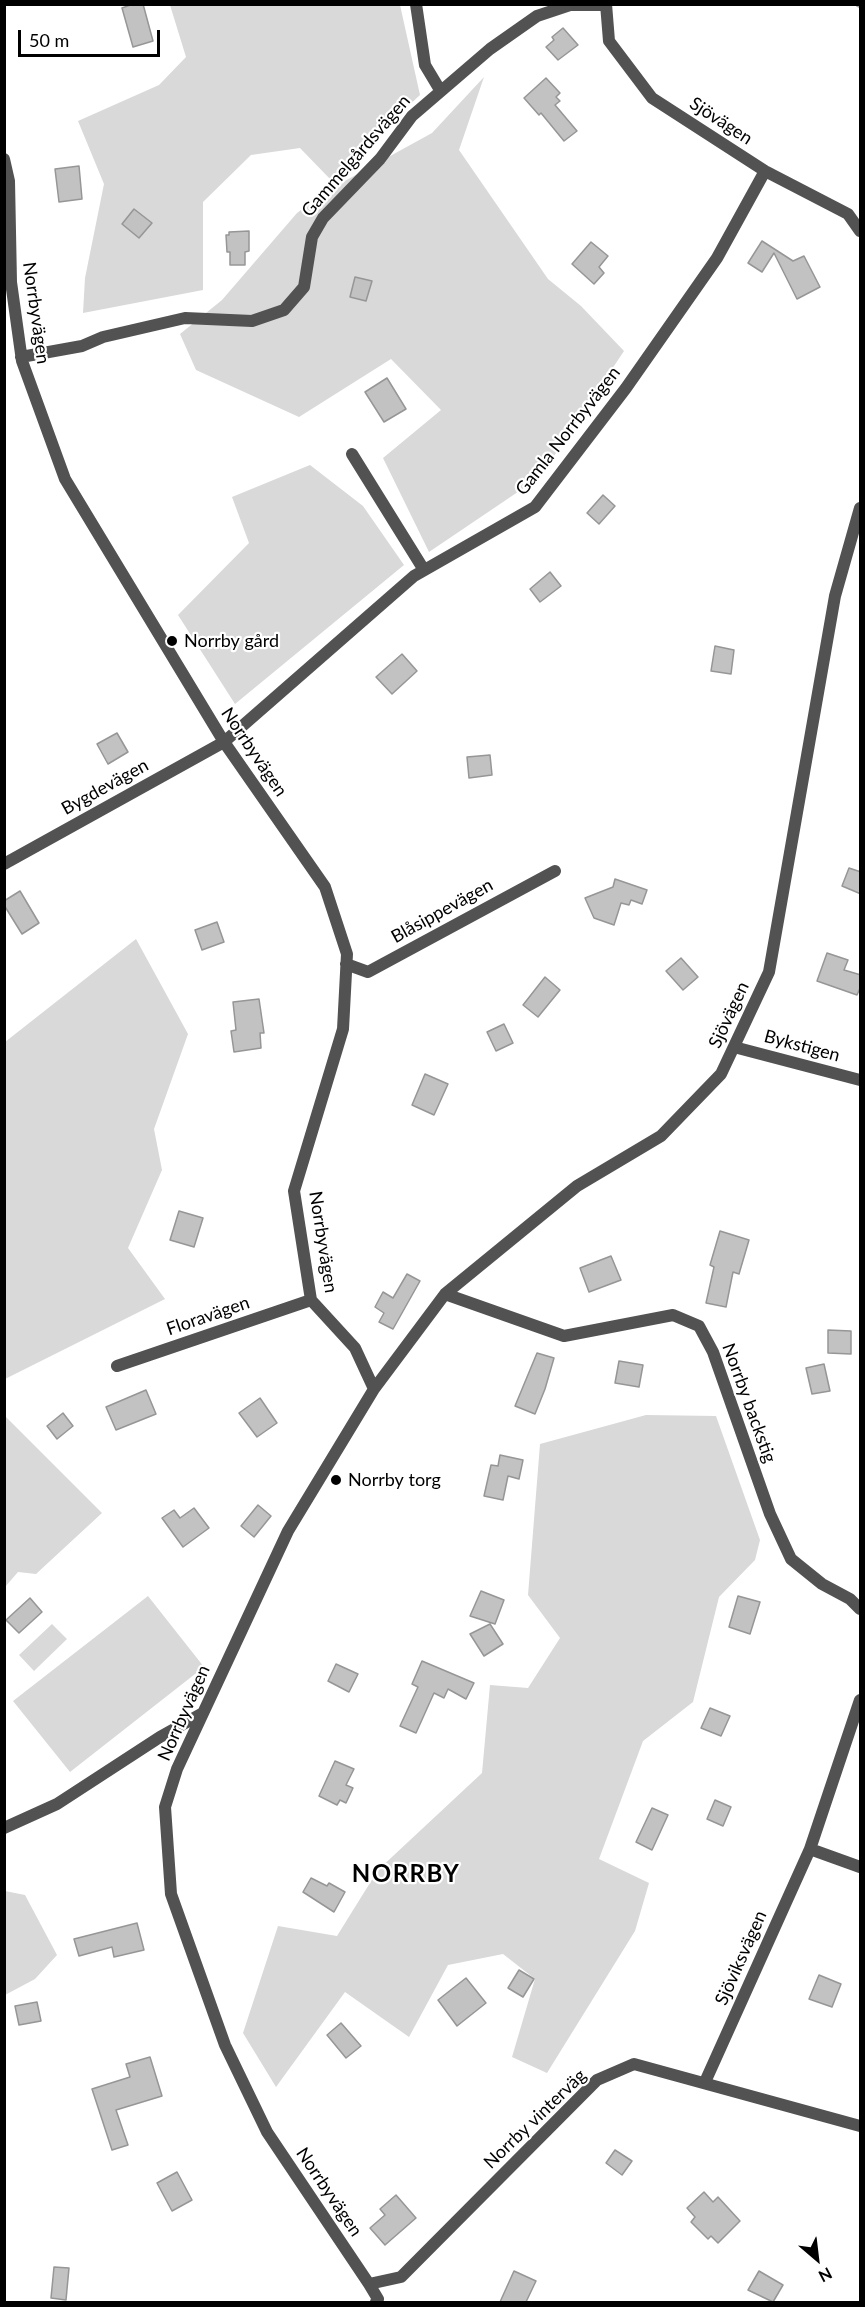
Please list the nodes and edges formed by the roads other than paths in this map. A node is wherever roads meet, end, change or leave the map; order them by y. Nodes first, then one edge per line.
1 (416, 4) edge
2 (606, 5) edge
3 (440, 90) junction
4 (4, 159) edge
5 (765, 171) junction
6 (861, 231) edge
7 (8, 258) edge
8 (21, 357) junction
9 (352, 454) dead end
10 (861, 508) edge
11 (424, 570) junction
12 (224, 742) junction
13 (4, 864) edge
14 (555, 870) dead end
15 (346, 964) junction
16 (734, 1047) junction
17 (861, 1080) edge
18 (445, 1294) junction
19 (311, 1300) junction
20 (117, 1366) dead end
21 (374, 1389) junction
22 (861, 1609) edge
23 (861, 1700) edge
24 (203, 1713) junction
25 (4, 1828) edge
26 (810, 1849) junction
27 (861, 1867) edge
28 (705, 2082) junction
29 (861, 2126) edge
30 (369, 2284) junction
31 (376, 2302) edge

1 - 3 street
2 - 3 street, Gammelgårdsvägen
2 - 5 street, Sjövägen
3 - 8 street, Gammelgårdsvägen
4 - 7 street, Norrbyvägen
5 - 6 street, Sjövägen
5 - 11 street, Gamla Norrbyvägen
7 - 8 street, Norrbyvägen
8 - 12 street, Norrbyvägen
9 - 11 street
10 - 16 street, Sjövägen
11 - 12 street, Gamla Norrbyvägen
12 - 13 street, Bygdevägen
12 - 15 street, Norrbyvägen
14 - 15 street, Blåsippevägen
15 - 19 street, Norrbyvägen
16 - 17 street, Bykstigen
16 - 18 street, Sjövägen
18 - 21 street, Sjövägen
18 - 22 street, Norrby backstig
19 - 20 street, Floravägen
19 - 21 street, Norrbyvägen
21 - 24 street, Norrbyvägen
23 - 26 street, Sjöviksvägen
24 - 25 street
24 - 30 street, Norrbyvägen
26 - 27 street
26 - 28 street, Sjöviksvägen
28 - 29 street, Norrby vinterväg
28 - 30 street, Norrby vinterväg
30 - 31 street, Norrbyvägen

